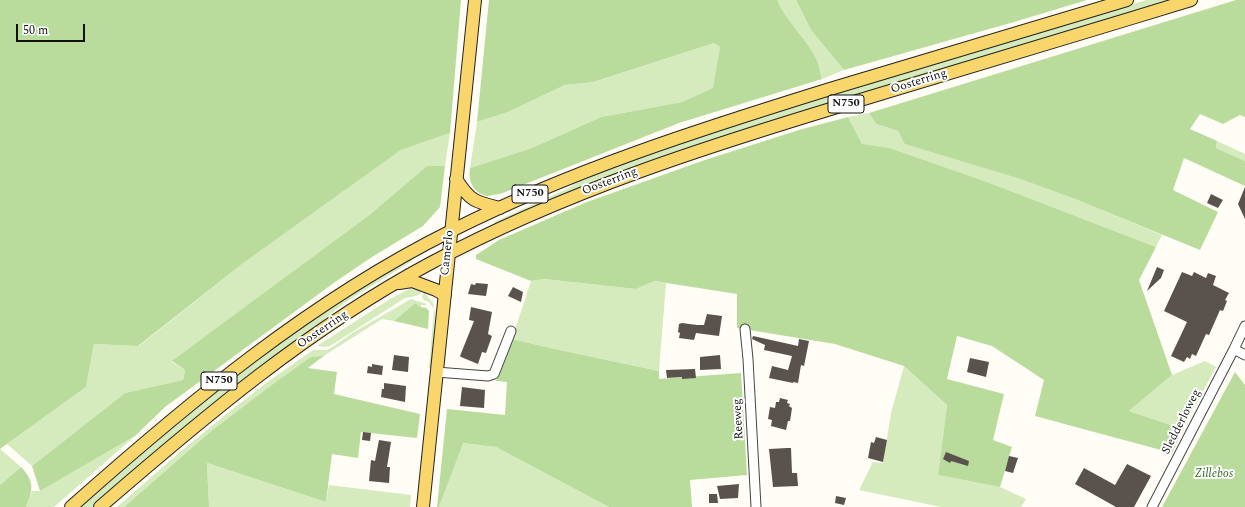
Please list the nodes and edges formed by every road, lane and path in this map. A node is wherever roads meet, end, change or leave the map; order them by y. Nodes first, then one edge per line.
1 (475, 0) edge
2 (1127, 0) edge
3 (1191, 0) edge
4 (456, 179) junction
5 (500, 208) junction
6 (450, 231) junction
7 (448, 254) junction
8 (394, 284) junction
9 (445, 295) junction
10 (1245, 326) edge
11 (745, 329) dead end
12 (511, 331) dead end
13 (1234, 349) junction
14 (1245, 355) edge
15 (436, 372) junction
16 (71, 507) edge
17 (100, 507) edge
18 (423, 507) edge
19 (756, 507) edge
20 (1152, 507) edge

1 - 4 main road, Camerlo
2 - 5 main road, Oosterring / N750
3 - 7 main road, Oosterring / N750
4 - 5 main road
4 - 6 main road, Camerlo
5 - 6 main road, Oosterring / N750
6 - 7 main road, Camerlo
6 - 16 main road, Oosterring / N750
7 - 8 main road, Oosterring / N750
7 - 9 main road, Camerlo
8 - 9 main road
8 - 17 main road, Oosterring / N750
9 - 15 main road, Camerlo
10 - 13 street, Sledderloweg
11 - 19 street, Reeweg
12 - 15 street
13 - 14 street
13 - 20 street, Sledderloweg
15 - 18 main road, Camerlo

